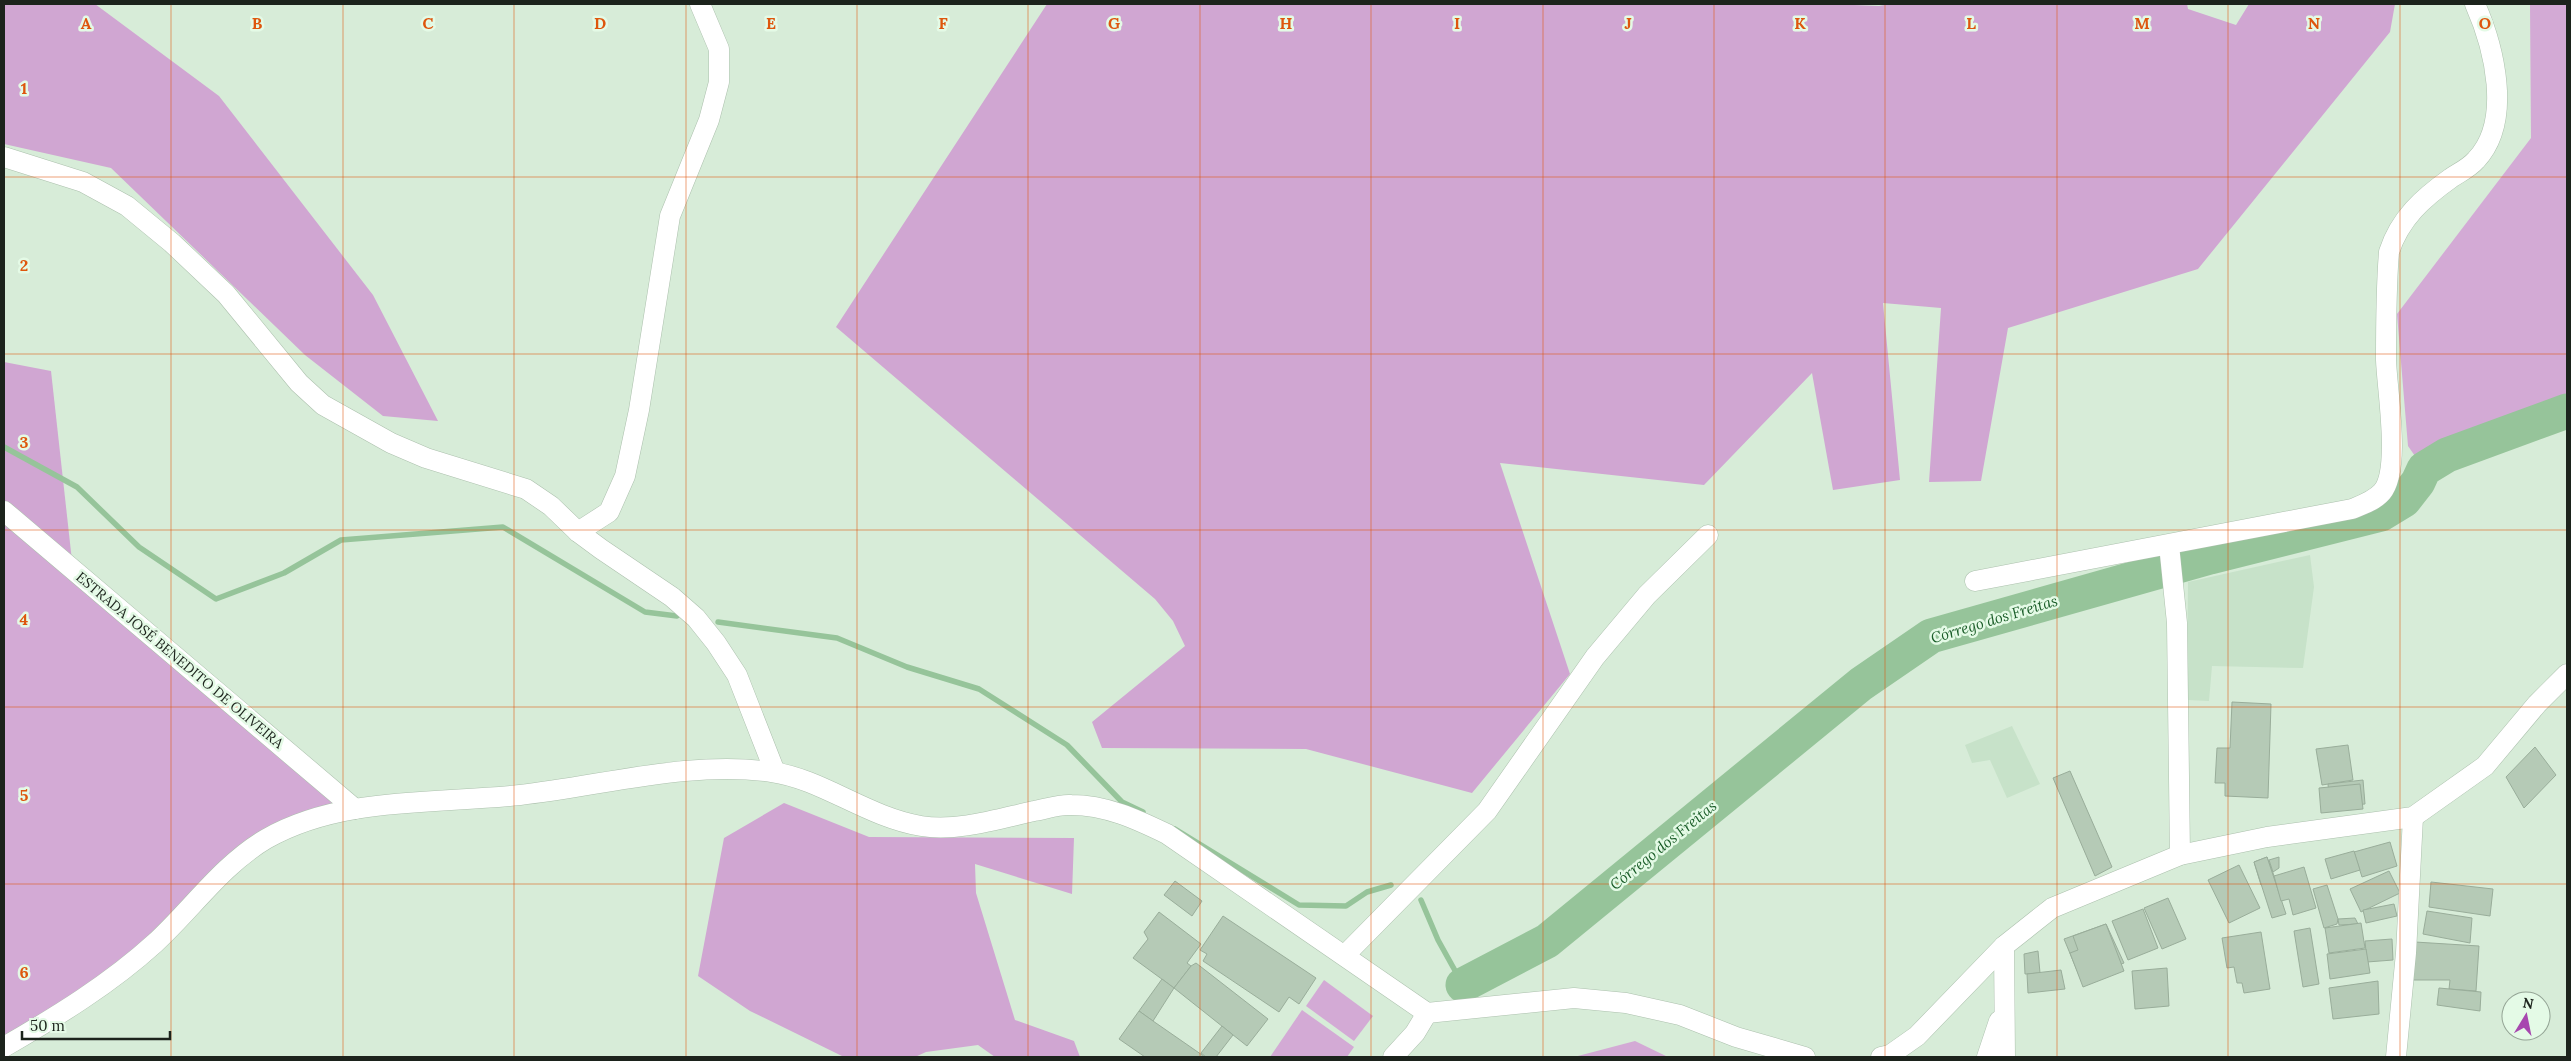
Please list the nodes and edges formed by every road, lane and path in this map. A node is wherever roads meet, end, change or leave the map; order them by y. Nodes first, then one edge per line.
1 (700, 4) edge
2 (2475, 4) edge
3 (4, 157) edge
4 (4, 511) edge
5 (578, 532) junction
6 (1708, 535) dead end
7 (2169, 549) junction
8 (1976, 582) dead end
9 (2567, 674) edge
10 (775, 772) junction
11 (355, 809) junction
12 (2413, 817) junction
13 (2180, 855) junction
14 (2004, 946) junction
15 (1345, 955) junction
16 (2004, 1007) junction
17 (1427, 1013) junction
18 (4, 1047) edge
19 (1394, 1057) edge
20 (1804, 1057) edge
21 (1881, 1057) edge
22 (1987, 1057) edge
23 (2005, 1057) edge
24 (2396, 1057) edge

1 - 5 street
2 - 7 street
3 - 5 street
4 - 11 street, ESTRADA JOSÉ BENEDITO DE OLIVEIRA
5 - 10 street
6 - 15 street
7 - 8 street
7 - 13 street
9 - 12 street
10 - 11 street
10 - 15 street
11 - 18 street
12 - 13 street
12 - 24 street
13 - 14 street
14 - 16 street
14 - 21 street
15 - 17 street
16 - 22 street
16 - 23 street
17 - 19 street
17 - 20 street

